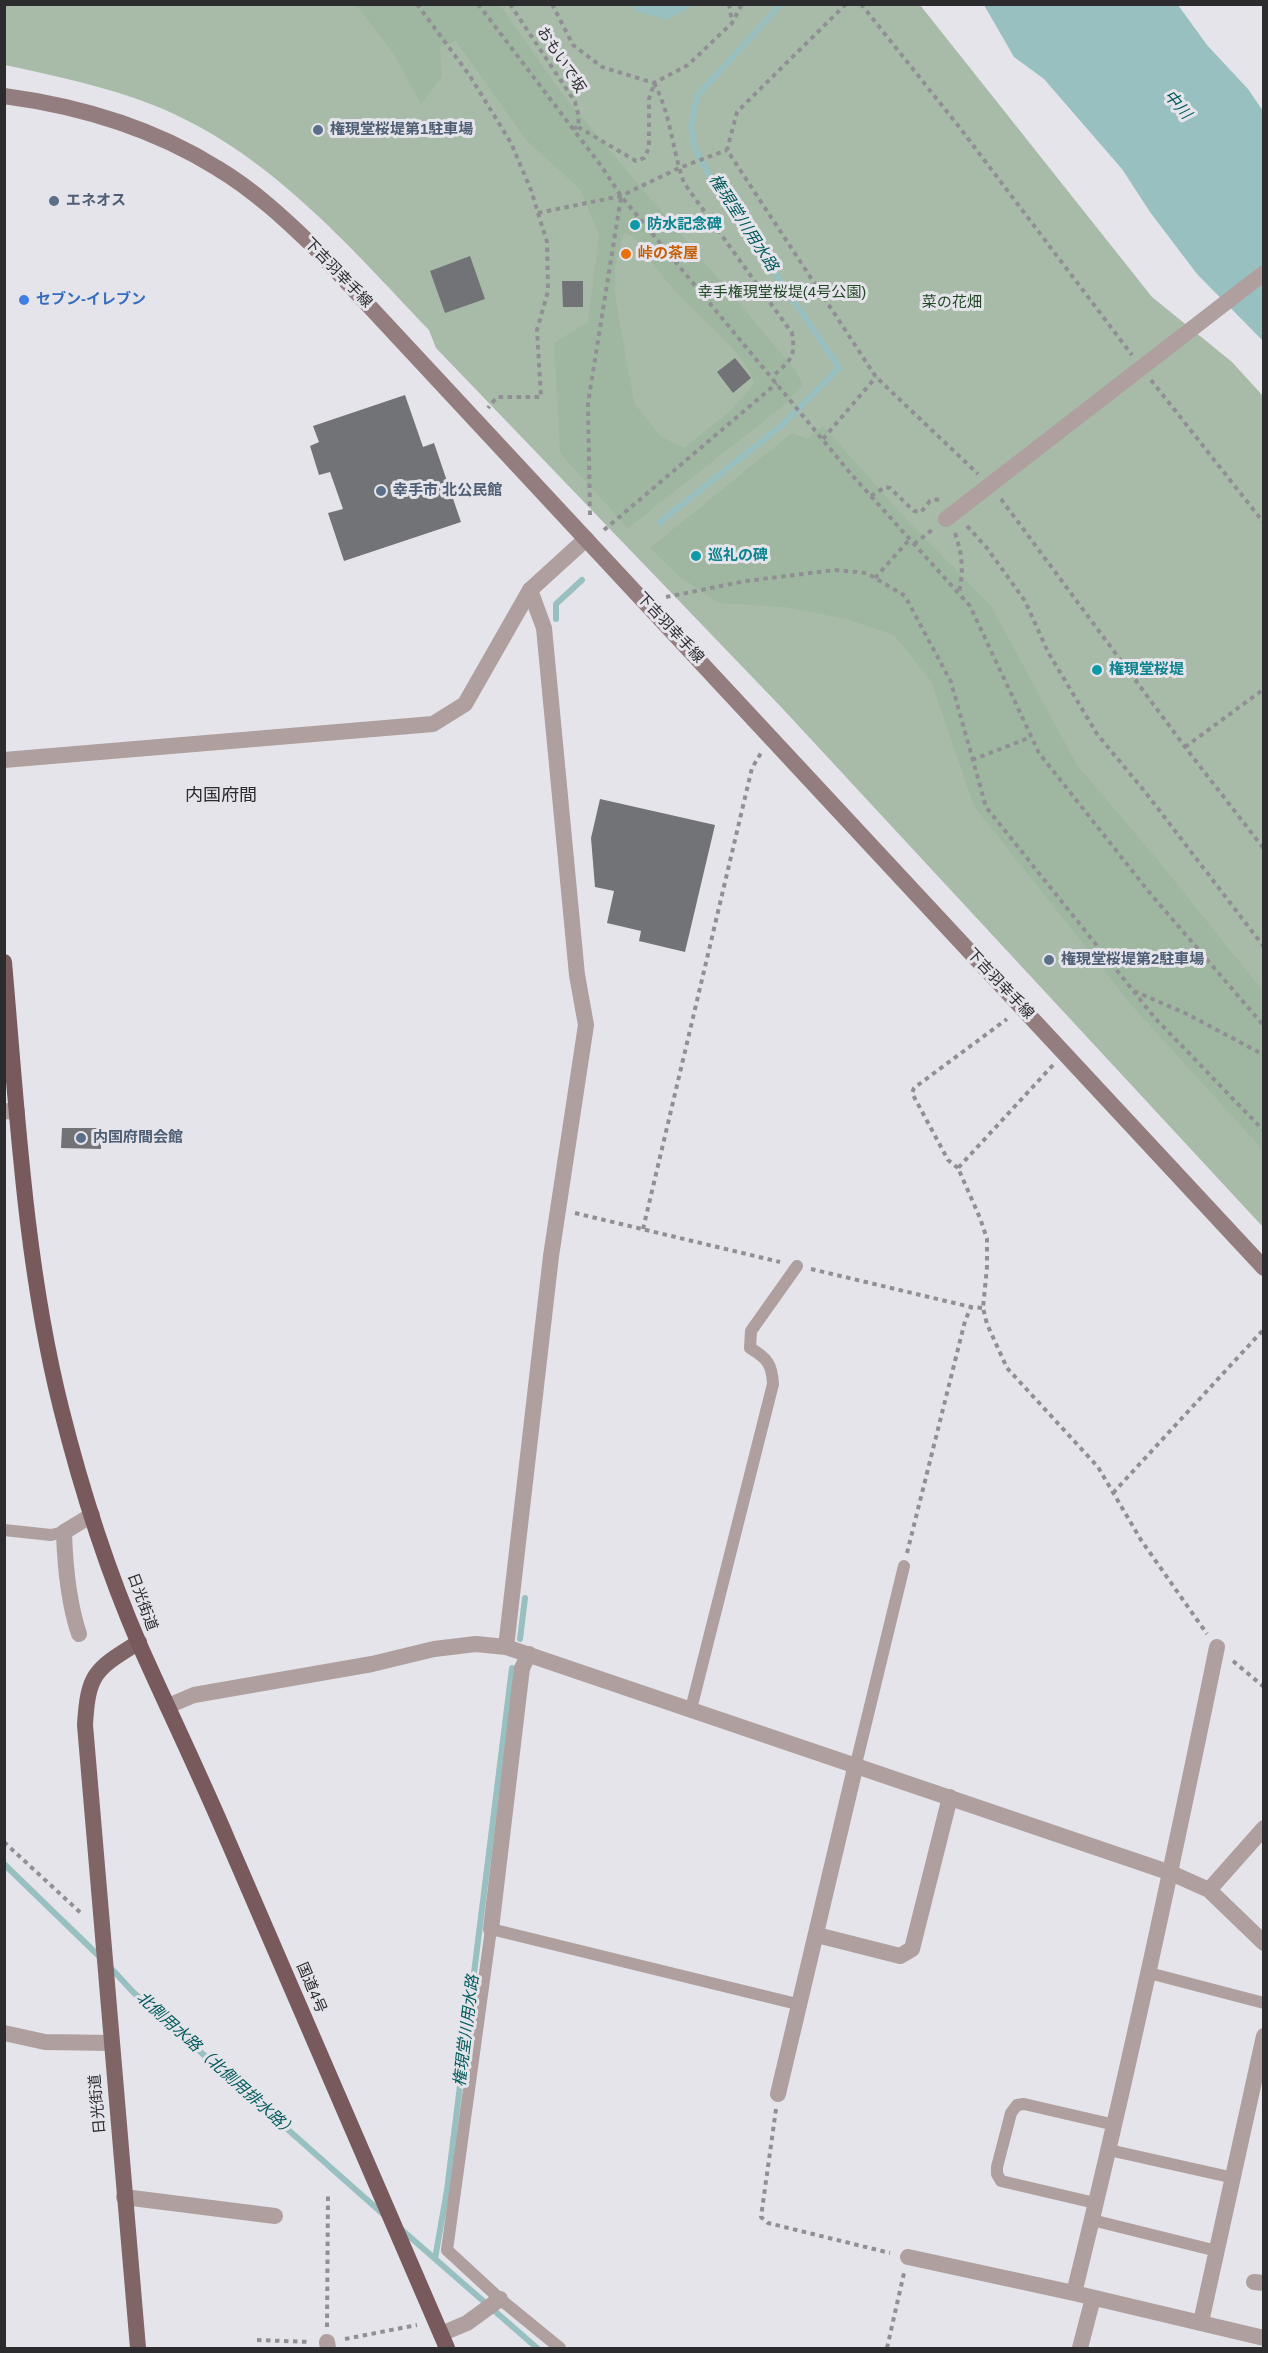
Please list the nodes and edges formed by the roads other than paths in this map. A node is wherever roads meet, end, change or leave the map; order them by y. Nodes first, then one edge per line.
1 (4, 96) edge
2 (1263, 273) edge
3 (950, 516) road end
4 (586, 539) junction
5 (530, 590) junction
6 (4, 760) edge
7 (4, 962) edge
8 (11, 1111) edge
9 (797, 1266) road end
10 (1263, 1268) edge
11 (92, 1515) junction
12 (4, 1530) edge
13 (63, 1532) junction
14 (904, 1566) road end
15 (79, 1634) dead end
16 (139, 1642) junction
17 (506, 1647) junction
18 (1216, 1647) road end
19 (529, 1654) junction
20 (168, 1706) junction
21 (691, 1709) junction
22 (856, 1764) junction
23 (951, 1797) junction
24 (1263, 1828) edge
25 (1171, 1873) junction
26 (1209, 1890) junction
27 (491, 1929) junction
28 (817, 1935) junction
29 (1263, 1943) edge
30 (1149, 1973) junction
31 (1263, 2003) edge
32 (801, 2005) junction
33 (4, 2034) edge
34 (1263, 2036) edge
35 (111, 2043) junction
36 (778, 2094) road end
37 (1115, 2125) junction
38 (1109, 2150) junction
39 (1234, 2178) junction
40 (124, 2197) junction
41 (1094, 2211) junction
42 (275, 2216) dead end
43 (1217, 2251) junction
44 (908, 2258) road end
45 (1074, 2293) junction
46 (1093, 2298) junction
47 (500, 2299) junction
48 (1201, 2322) junction
49 (1263, 2338) edge
50 (444, 2341) edge
51 (138, 2349) edge
52 (560, 2349) edge
53 (1080, 2349) edge

1 - 4 main road, 下吉羽幸手線
2 - 3 street
4 - 5 street
4 - 10 main road, 下吉羽幸手線
5 - 6 street
5 - 17 street
7 - 8 highway, 日光街道
8 - 11 highway, 日光街道
9 - 21 lane
11 - 13 street
11 - 16 highway, 日光街道
12 - 13 lane
13 - 15 street
14 - 22 lane
16 - 20 highway, 国道4号
16 - 35 main road, 日光街道
17 - 19 street
17 - 20 street
18 - 25 street
19 - 21 street
19 - 27 street
20 - 50 highway, 国道4号
21 - 22 street
22 - 23 street
22 - 28 street
23 - 25 street
23 - 28 street
24 - 26 street
25 - 26 street
25 - 30 street
26 - 29 street
27 - 32 lane
27 - 47 lane
28 - 32 street
30 - 31 lane
30 - 37 street
32 - 36 street
33 - 35 street
34 - 39 street
35 - 40 main road, 日光街道
37 - 38 street
37 - 41 lane
38 - 39 lane
38 - 41 street
39 - 43 street
40 - 42 street
40 - 51 main road, 日光街道
41 - 43 lane
41 - 45 street
43 - 48 street
44 - 45 street
45 - 46 street
46 - 48 street
46 - 53 street
47 - 50 street
47 - 52 lane
48 - 49 street

